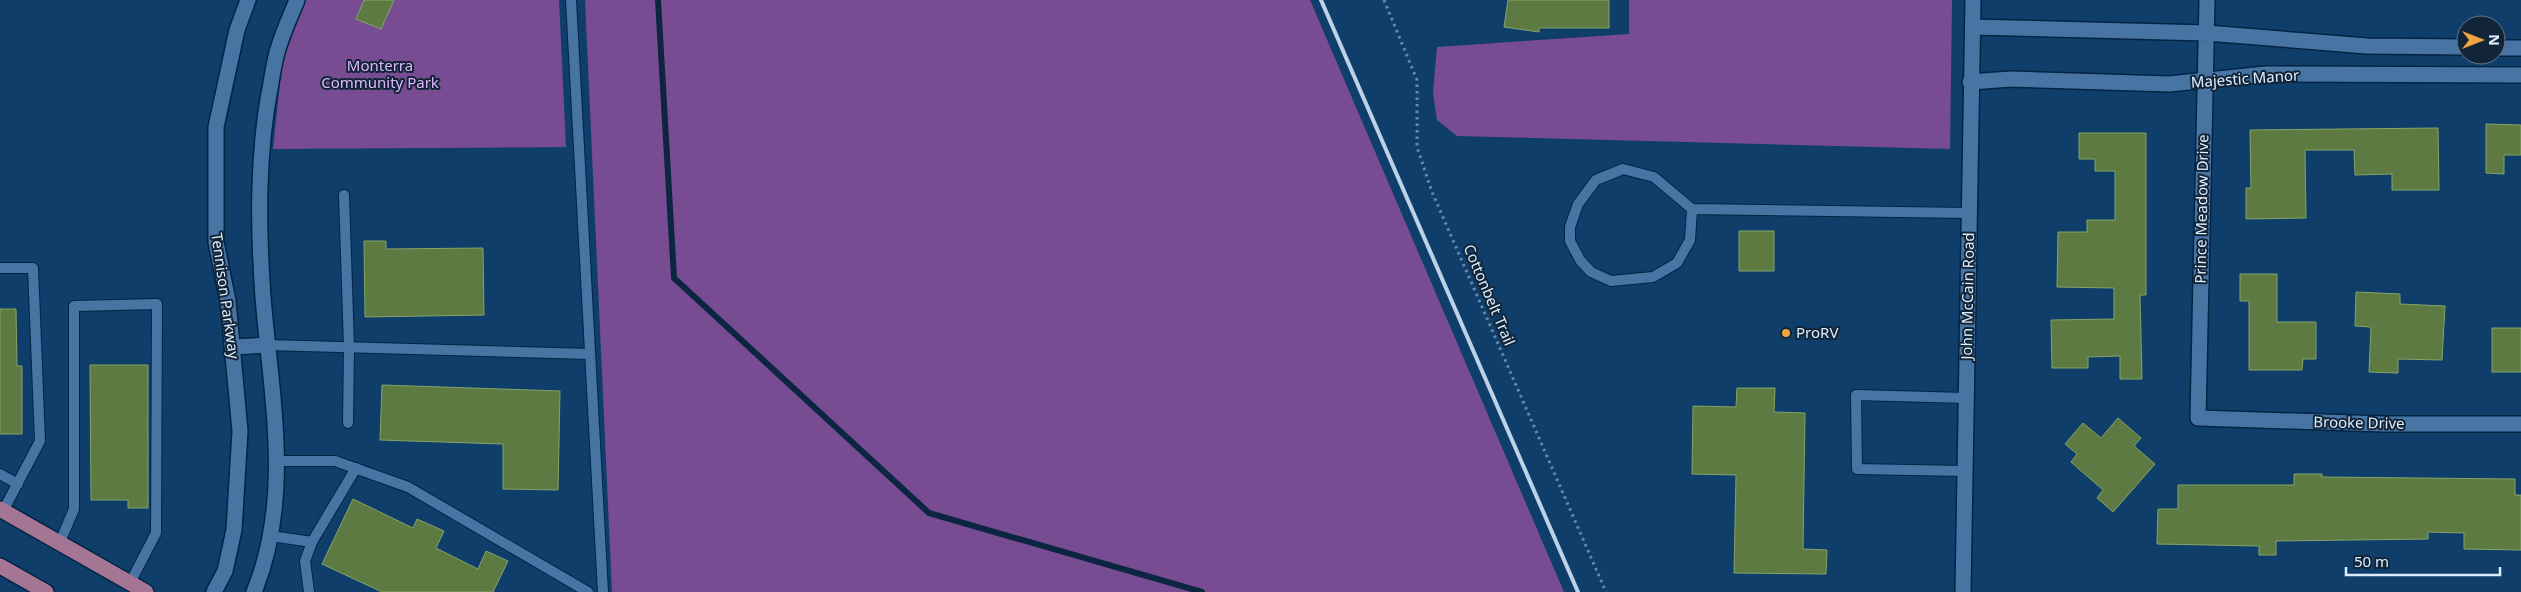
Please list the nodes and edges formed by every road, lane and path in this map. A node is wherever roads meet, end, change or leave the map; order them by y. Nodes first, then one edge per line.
1 (248, 0) edge
2 (297, 0) edge
3 (571, 0) edge
4 (1384, 0) edge
5 (1972, 0) edge
6 (2207, 0) edge
7 (1972, 27) junction
8 (2207, 33) junction
9 (2456, 47) edge
10 (2506, 48) edge
11 (2521, 48) edge
12 (2521, 75) edge
13 (1970, 82) junction
14 (2205, 82) junction
15 (344, 195) dead end
16 (1692, 209) junction
17 (1969, 213) junction
18 (0, 268) edge
19 (268, 344) junction
20 (349, 347) junction
21 (233, 348) junction
22 (590, 354) junction
23 (1966, 398) junction
24 (2198, 418) joint
25 (348, 423) dead end
26 (2521, 424) edge
27 (277, 461) junction
28 (356, 468) junction
29 (1965, 471) junction
30 (0, 474) edge
31 (18, 484) junction
32 (2, 510) edge
33 (271, 536) junction
34 (60, 542) junction
35 (312, 542) junction
36 (0, 566) edge
37 (130, 583) junction
38 (46, 592) edge
39 (146, 592) edge
40 (214, 592) edge
41 (254, 592) edge
42 (309, 592) edge
43 (588, 592) edge
44 (603, 592) edge
45 (1606, 592) edge
46 (1963, 592) edge

1 - 21 street, Tennison Parkway
2 - 19 street
3 - 22 lane
4 - 45 path, Cottonbelt Trail
5 - 7 street, John McCain Road
6 - 8 street, Prince Meadow Drive
7 - 8 street
7 - 13 street, John McCain Road
8 - 9 street
8 - 14 street, Prince Meadow Drive
10 - 11 street
12 - 14 street, Majestic Manor
13 - 14 street, Majestic Manor
13 - 17 street, John McCain Road
14 - 24 street, Prince Meadow Drive
15 - 20 lane
16 - 16 lane
16 - 17 lane
17 - 23 street, John McCain Road
18 - 31 lane
19 - 20 lane
19 - 21 street
19 - 27 street
20 - 22 lane
20 - 25 lane
21 - 40 street, Tennison Parkway
22 - 44 lane
23 - 29 street, John McCain Road
23 - 29 lane
24 - 26 street, Brooke Drive
27 - 28 lane
27 - 33 street
28 - 35 lane
28 - 43 lane
29 - 46 street, John McCain Road
30 - 31 lane
31 - 32 lane
32 - 34 main road
33 - 35 lane
33 - 41 street
34 - 37 main road
34 - 37 lane
35 - 42 lane
36 - 38 main road
37 - 39 main road

